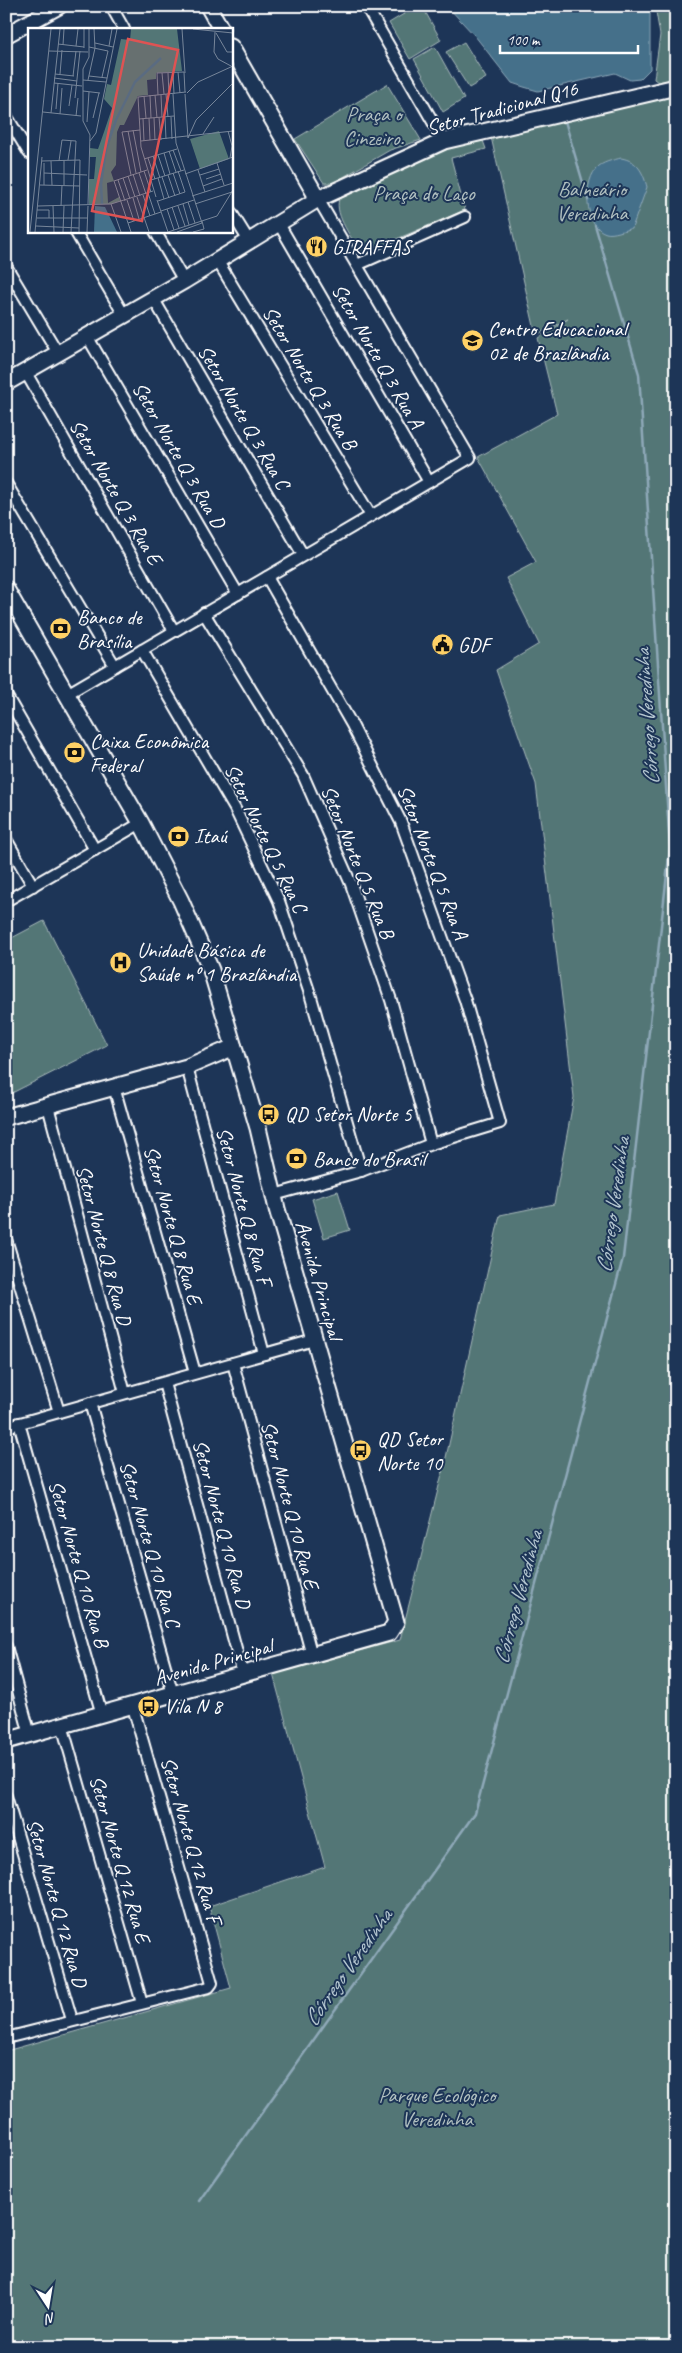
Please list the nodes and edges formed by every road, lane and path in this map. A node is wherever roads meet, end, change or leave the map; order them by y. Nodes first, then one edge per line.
1 (59, 6) edge
2 (111, 6) edge
3 (208, 6) edge
4 (366, 6) edge
5 (37, 25) edge
6 (123, 28) edge
7 (220, 28) edge
8 (6, 35) edge
9 (232, 49) edge
10 (676, 87) edge
11 (6, 115) edge
12 (444, 140) junction
13 (28, 151) edge
14 (318, 199) junction
15 (232, 214) edge
16 (465, 216) dead end
17 (279, 224) junction
18 (76, 232) edge
19 (157, 232) edge
20 (248, 242) junction
21 (217, 260) junction
22 (6, 266) edge
23 (357, 266) junction
24 (184, 280) junction
25 (153, 298) junction
26 (124, 315) junction
27 (87, 336) junction
28 (58, 353) junction
29 (25, 372) junction
30 (6, 383) edge
31 (6, 482) edge
32 (429, 482) junction
33 (370, 516) junction
34 (304, 555) junction
35 (266, 577) junction
36 (6, 589) edge
37 (238, 594) junction
38 (204, 613) junction
39 (174, 631) junction
40 (142, 650) junction
41 (115, 666) junction
42 (67, 694) junction
43 (6, 695) edge
44 (141, 823) junction
45 (6, 839) edge
46 (95, 850) junction
47 (33, 886) junction
48 (6, 901) edge
49 (234, 1047) junction
50 (187, 1067) junction
51 (114, 1087) junction
52 (48, 1106) junction
53 (6, 1117) edge
54 (431, 1144) junction
55 (360, 1171) junction
56 (274, 1195) junction
57 (6, 1239) edge
58 (314, 1340) junction
59 (264, 1354) junction
60 (233, 1363) junction
61 (196, 1373) junction
62 (164, 1383) junction
63 (125, 1393) junction
64 (90, 1403) junction
65 (59, 1412) junction
66 (19, 1423) junction
67 (6, 1427) edge
68 (6, 1646) edge
69 (312, 1656) junction
70 (243, 1674) junction
71 (173, 1694) junction
72 (133, 1707) junction
73 (102, 1715) junction
74 (62, 1725) junction
75 (30, 1735) junction
76 (6, 1741) edge
77 (6, 1796) edge
78 (142, 2003) junction
79 (72, 2020) junction
80 (6, 2038) edge

1 - 5 street
2 - 6 street
3 - 7 street
4 - 12 street
5 - 8 street
9 - 14 street
10 - 12 street, Setor Tradicional Q16
11 - 13 street
12 - 14 street, Setor Tradicional Q16
14 - 17 street, Setor Tradicional Q16
14 - 23 street
15 - 20 street
16 - 23 street
17 - 20 street, Setor Tradicional Q16
17 - 32 street, Setor Norte Q 3 Rua A
18 - 26 street
19 - 24 street
20 - 21 street, Setor Tradicional Q16
21 - 24 street, Setor Tradicional Q16
21 - 33 street, Setor Norte Q 3 Rua B
22 - 28 street
23 - 32 street
24 - 25 street, Setor Tradicional Q16
25 - 26 street, Setor Tradicional Q16
25 - 34 street, Setor Norte Q 3 Rua C
26 - 27 street, Setor Tradicional Q16
27 - 28 street, Setor Tradicional Q16
27 - 37 street, Setor Norte Q 3 Rua D
28 - 29 street, Setor Tradicional Q16
29 - 30 street, Setor Tradicional Q16
29 - 39 street, Setor Norte Q 3 Rua E
31 - 41 street
32 - 33 street
33 - 34 street
34 - 35 street
35 - 37 street
35 - 54 street, Setor Norte Q 5 Rua A
36 - 42 street, Avenida Principal
37 - 38 street
38 - 39 street
38 - 54 street, Setor Norte Q 5 Rua B
39 - 40 street
40 - 41 street
40 - 55 street, Setor Norte Q 5 Rua C
41 - 42 street
42 - 44 street, Avenida Principal
43 - 46 street
44 - 46 street
44 - 49 street, Avenida Principal
45 - 47 street
46 - 47 street
47 - 48 street
49 - 50 street
49 - 56 street, Avenida Principal
50 - 51 street
50 - 59 street, Setor Norte Q 8 Rua F
51 - 52 street
51 - 61 street, Setor Norte Q 8 Rua E
52 - 53 street
52 - 63 street, Setor Norte Q 8 Rua D
54 - 55 street
55 - 56 street
56 - 58 street, Avenida Principal
57 - 65 street
58 - 59 street
58 - 69 street, Avenida Principal
59 - 60 street
60 - 61 street
60 - 69 street, Setor Norte Q 10 Rua E
61 - 62 street
62 - 63 street
62 - 70 street, Setor Norte Q 10 Rua D
63 - 64 street
64 - 65 street
64 - 71 street, Setor Norte Q 10 Rua C
65 - 66 street
66 - 67 street
66 - 73 street, Setor Norte Q 10 Rua B
68 - 75 street
69 - 70 street, Avenida Principal
70 - 71 street, Avenida Principal
71 - 72 street, Avenida Principal
72 - 73 street, Avenida Principal
72 - 78 street, Setor Norte Q 12 Rua F
73 - 74 street, Avenida Principal
74 - 75 street, Avenida Principal
74 - 78 street, Setor Norte Q 12 Rua E
75 - 76 street, Avenida Principal
77 - 79 street, Setor Norte Q 12 Rua D
78 - 79 street
79 - 80 street

